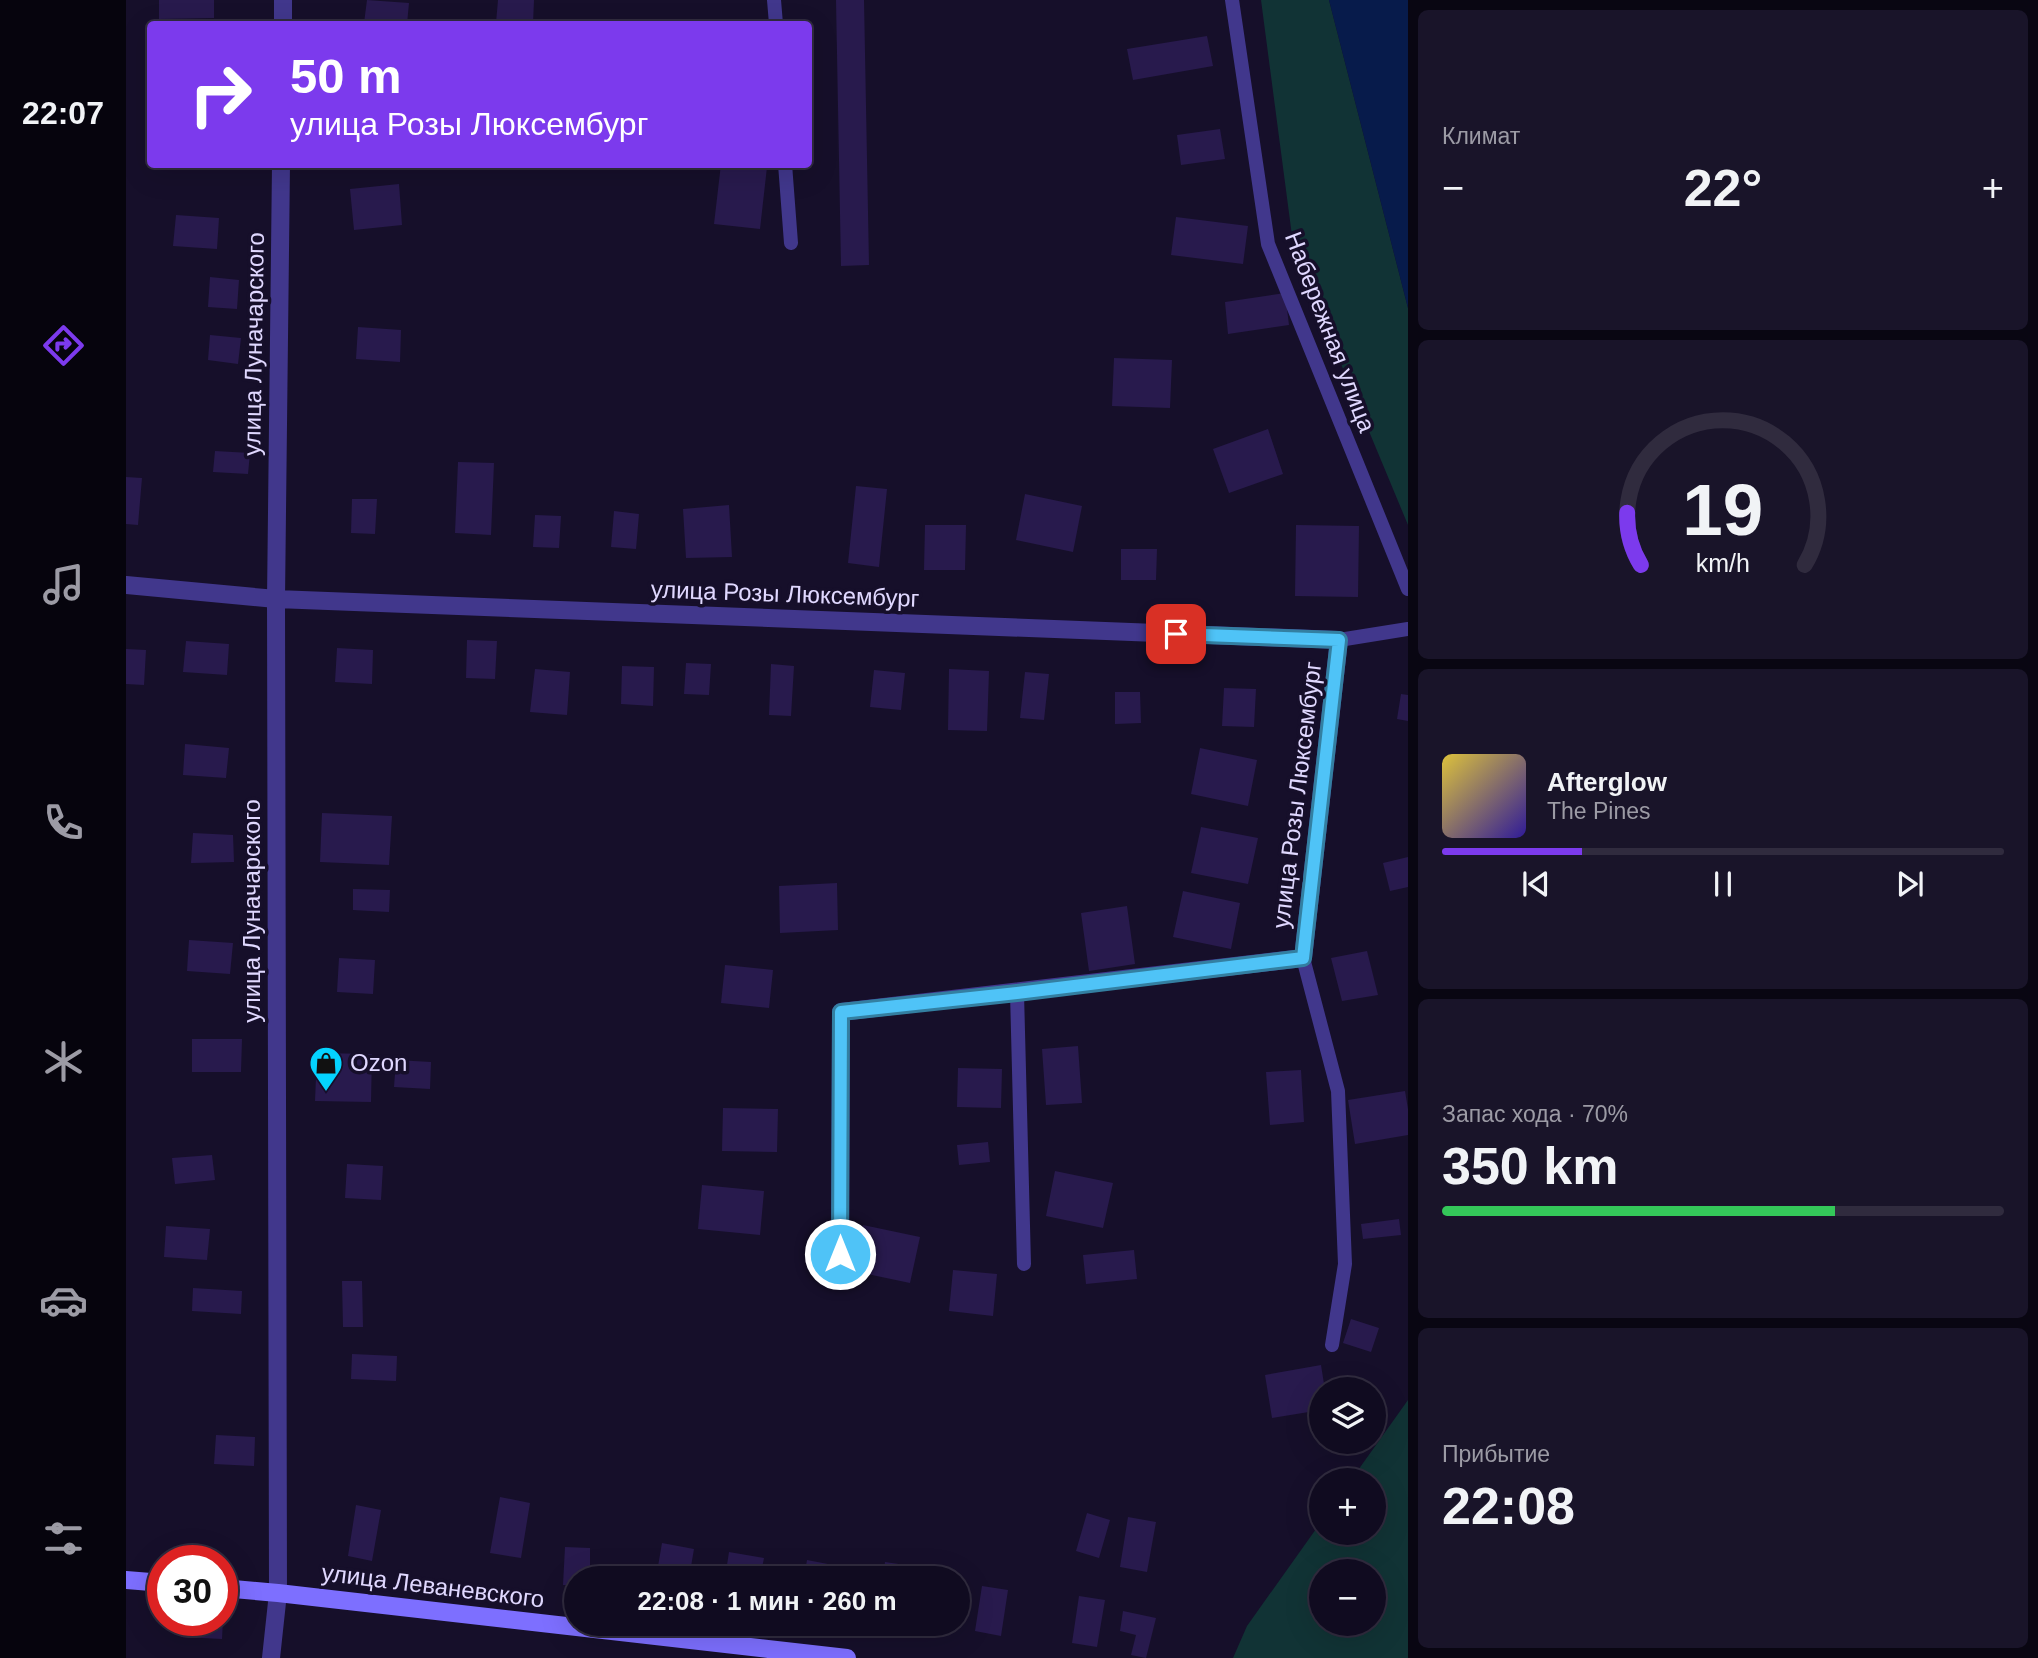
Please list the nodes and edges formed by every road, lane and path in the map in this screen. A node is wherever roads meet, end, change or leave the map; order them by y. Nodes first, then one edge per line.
1 (283, 0) edge
2 (774, 0) edge
3 (1232, 0) edge
4 (283, 21) edge
5 (776, 21) edge
6 (281, 168) edge
7 (785, 168) edge
8 (791, 243) dead end
9 (126, 585) edge
10 (1408, 589) edge
11 (276, 598) junction
12 (1408, 629) edge
13 (1339, 640) junction
14 (1303, 958) junction
15 (1017, 993) junction
16 (840, 1254) dead end
17 (1024, 1264) dead end
18 (1332, 1345) dead end
19 (126, 1580) edge
20 (147, 1582) edge
21 (238, 1589) edge
22 (278, 1593) junction
23 (271, 1658) edge
24 (847, 1658) edge

1 - 4 street
2 - 5 lane
3 - 10 lane, Набережная улица
6 - 11 street, улица Луначарского
7 - 8 lane
9 - 11 street, улица Розы Люксембург
11 - 13 street, улица Розы Люксембург
11 - 22 street, улица Луначарского
12 - 13 lane
13 - 14 street, улица Розы Люксембург
14 - 15 street, улица Розы Люксембург
14 - 18 lane
15 - 16 street, улица Розы Люксембург
15 - 17 lane
19 - 20 street
21 - 22 street, улица Леваневского
22 - 23 street, улица Луначарского
22 - 24 street, улица Леваневского

